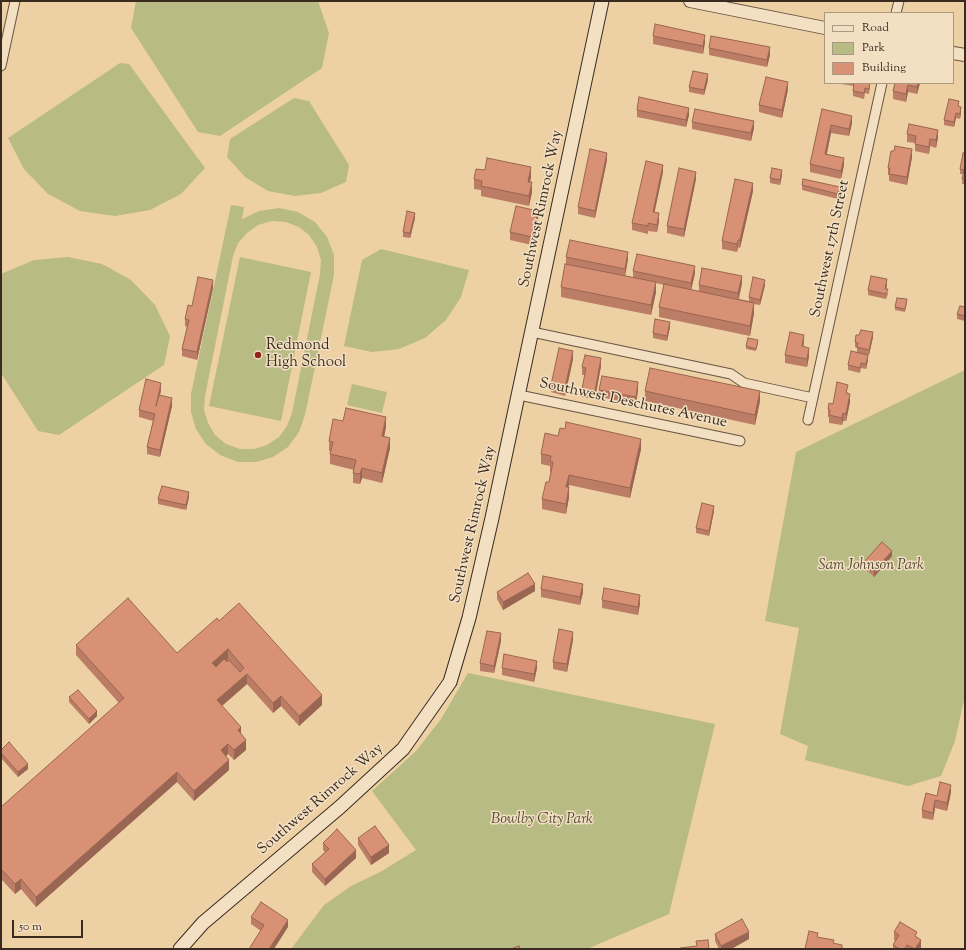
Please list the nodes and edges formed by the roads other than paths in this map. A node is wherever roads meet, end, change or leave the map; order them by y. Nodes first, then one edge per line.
1 (15, 1) edge
2 (602, 1) edge
3 (690, 1) edge
4 (899, 1) edge
5 (896, 12) edge
6 (824, 28) edge
7 (954, 53) edge
8 (965, 56) edge
9 (1, 66) edge
10 (882, 84) edge
11 (532, 332) junction
12 (519, 395) junction
13 (813, 398) junction
14 (808, 420) dead end
15 (740, 440) dead end
16 (180, 949) edge

1 - 9 street
2 - 11 main road, Southwest Rimrock Way
3 - 6 street
4 - 5 street
7 - 8 street
10 - 13 street, Southwest 17th Street
11 - 12 main road, Southwest Rimrock Way
11 - 13 street
12 - 15 street, Southwest Deschutes Avenue
12 - 16 main road, Southwest Rimrock Way
13 - 14 street, Southwest 17th Street

